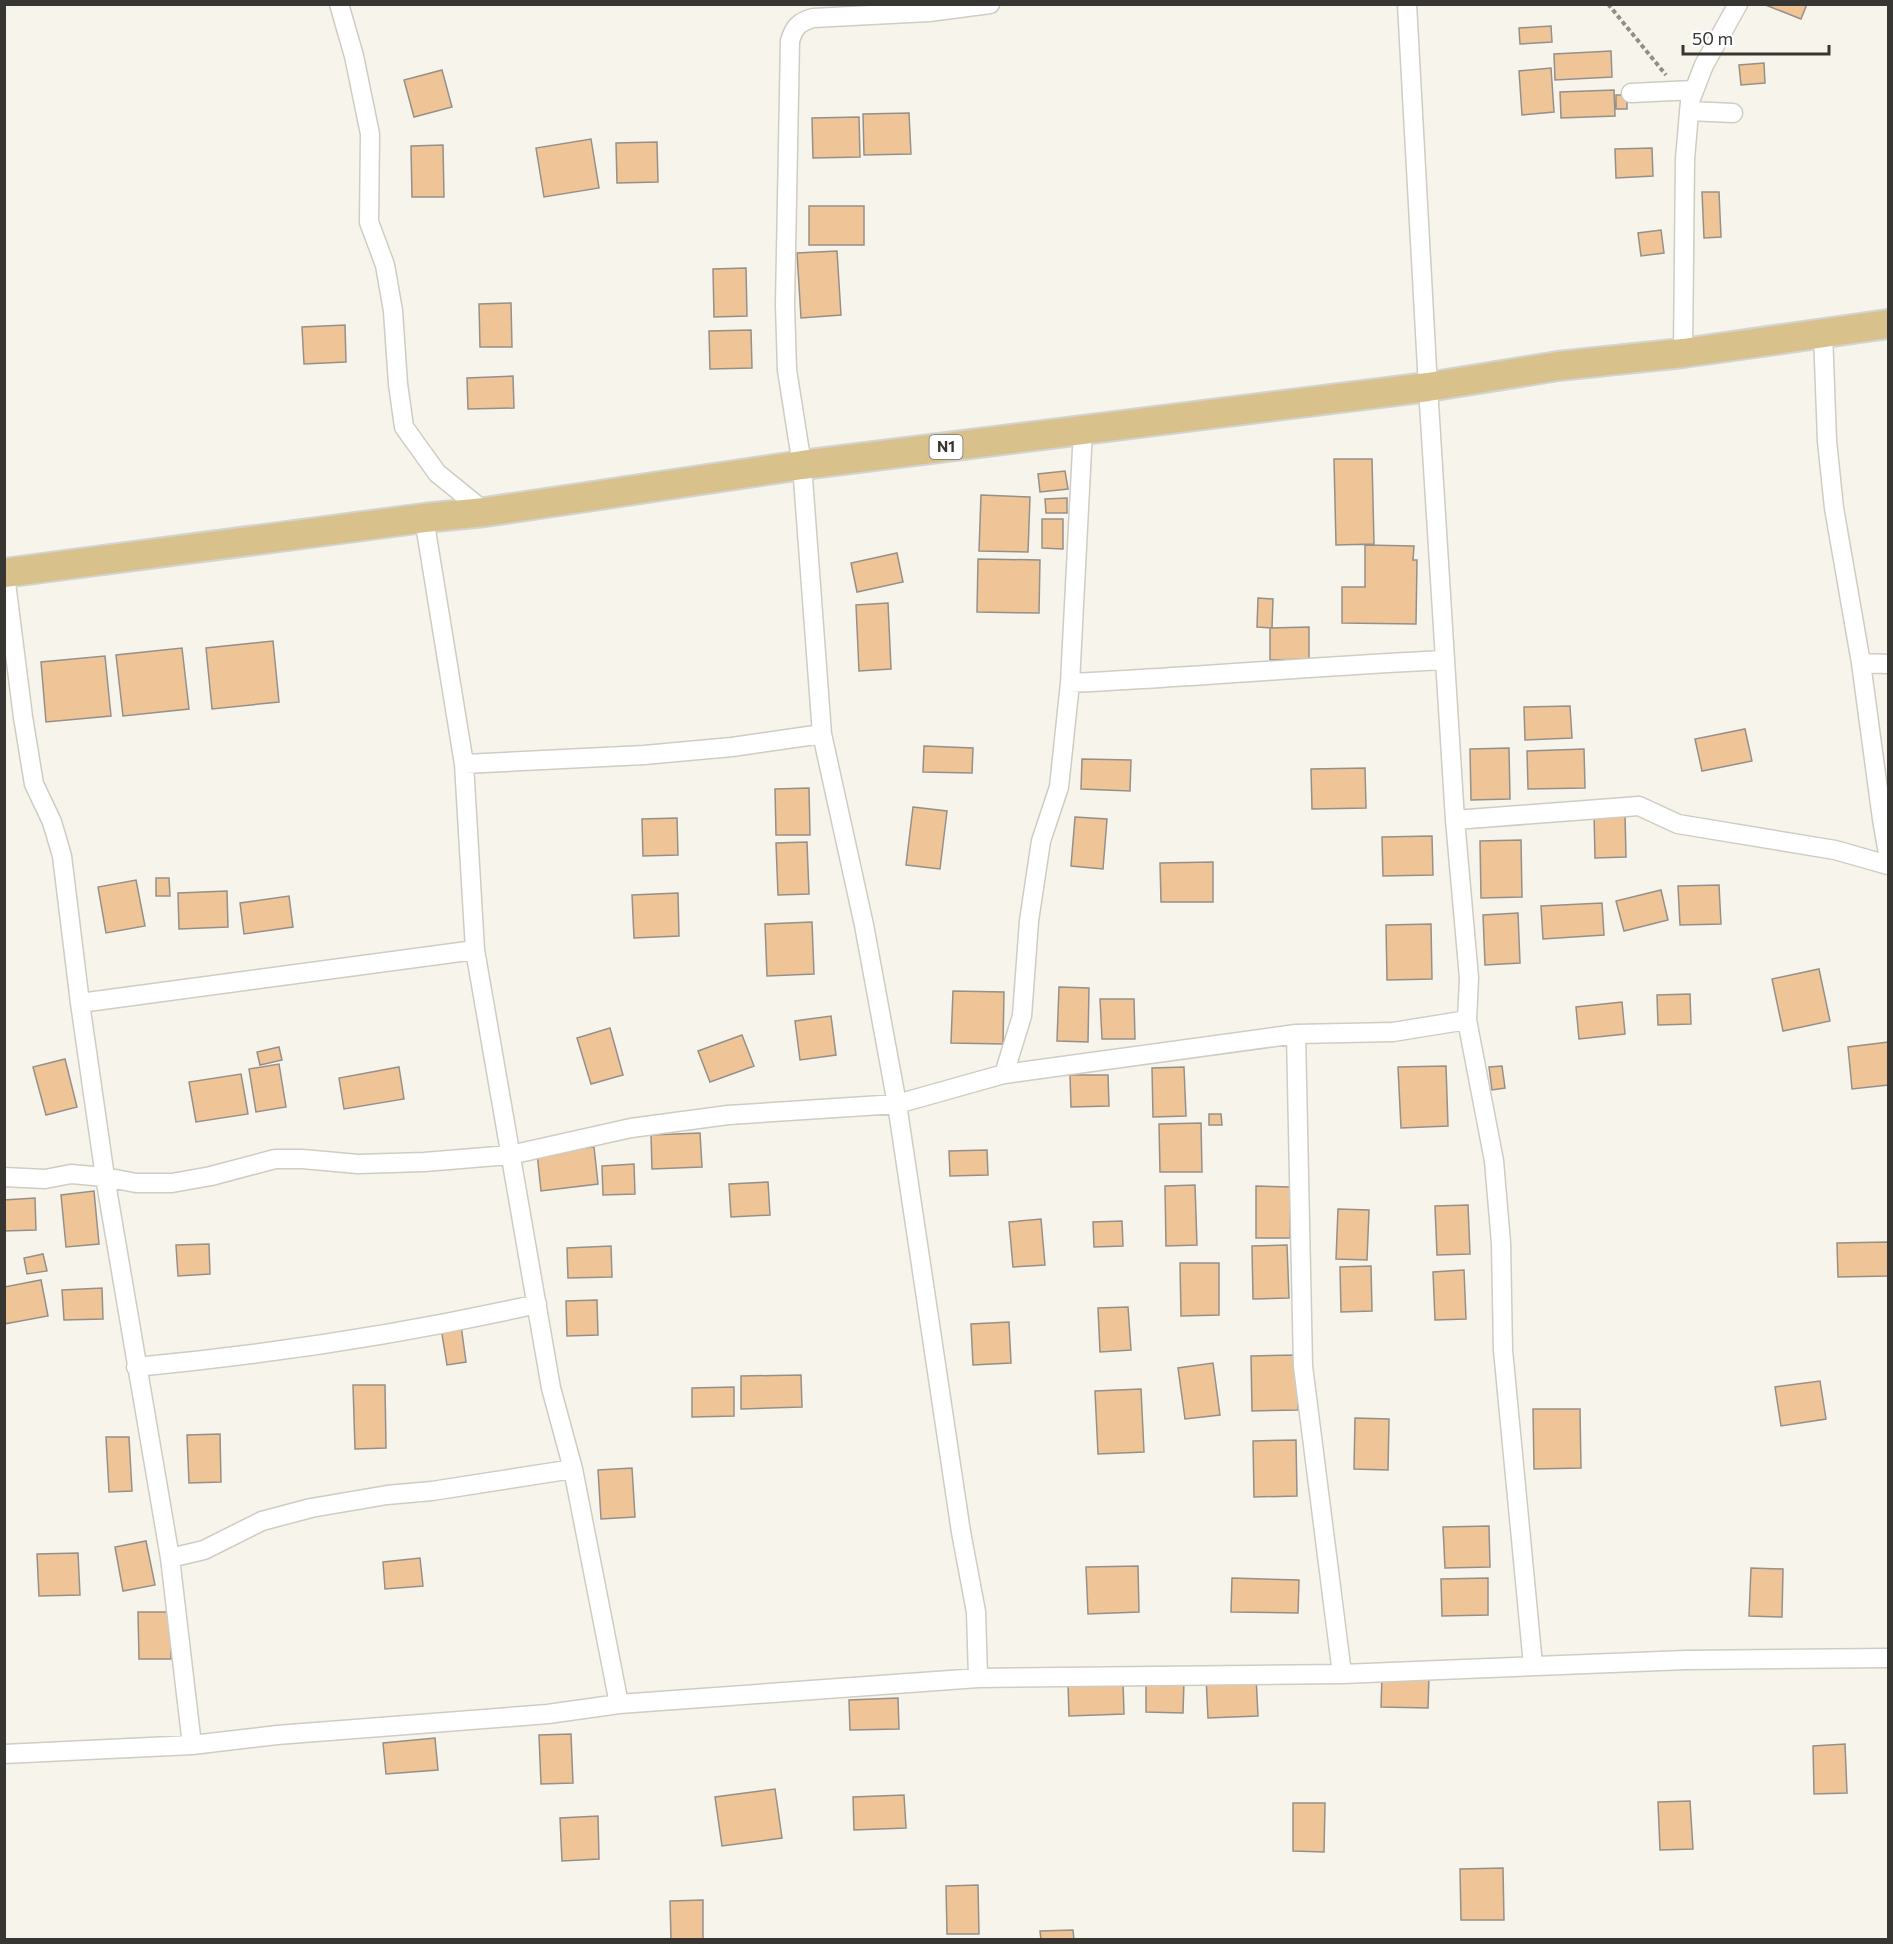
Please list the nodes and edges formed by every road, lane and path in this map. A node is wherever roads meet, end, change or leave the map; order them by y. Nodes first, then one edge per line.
1 (339, 4) edge
2 (990, 4) edge
3 (1407, 4) edge
4 (1608, 4) edge
5 (1738, 4) edge
6 (929, 8) edge
7 (1685, 90) junction
8 (1631, 93) dead end
9 (1689, 111) junction
10 (1733, 113) dead end
11 (1888, 324) edge
12 (1823, 333) junction
13 (1683, 353) junction
14 (1428, 387) junction
15 (1083, 430) junction
16 (802, 465) junction
17 (484, 512) junction
18 (424, 518) junction
19 (5, 571) edge
20 (1445, 660) junction
21 (1861, 663) junction
22 (1888, 664) edge
23 (1070, 683) junction
24 (822, 734) junction
25 (464, 764) junction
26 (1455, 820) junction
27 (1888, 854) edge
28 (1888, 865) edge
29 (475, 950) junction
30 (80, 1004) junction
31 (1467, 1020) junction
32 (1296, 1034) junction
33 (1004, 1074) junction
34 (897, 1104) junction
35 (510, 1155) junction
36 (4, 1177) edge
37 (105, 1177) junction
38 (537, 1304) junction
39 (136, 1367) junction
40 (573, 1469) junction
41 (170, 1558) junction
42 (1888, 1658) edge
43 (1533, 1665) junction
44 (1342, 1674) junction
45 (978, 1678) junction
46 (619, 1704) junction
47 (192, 1745) junction
48 (4, 1754) edge

1 - 17 street
2 - 6 street
3 - 14 street
4 - 7 path
5 - 7 street
6 - 16 street
7 - 8 street
7 - 9 street
9 - 10 street
9 - 13 street
11 - 12 main road, N1
12 - 13 main road, N1
12 - 21 street
13 - 14 main road, N1
14 - 15 main road, N1
14 - 20 street
15 - 16 main road, N1
15 - 23 street
16 - 17 main road, N1
16 - 24 street
17 - 18 main road, N1
18 - 19 main road, N1
18 - 25 street
19 - 30 street
20 - 23 street
20 - 26 street
21 - 22 street
21 - 27 street
23 - 33 street
24 - 25 street
24 - 34 street
25 - 29 street
26 - 28 street
26 - 31 street
29 - 30 street
29 - 35 street
30 - 37 street
31 - 32 street
31 - 43 street
32 - 33 street
32 - 44 street
33 - 34 street
34 - 35 street
34 - 45 street
35 - 37 street
35 - 38 street
36 - 37 street
37 - 39 street
38 - 39 street
38 - 40 street
39 - 41 street
40 - 41 street
40 - 46 street
41 - 47 street
42 - 43 street
43 - 44 street
44 - 45 street
45 - 46 street
46 - 47 street
47 - 48 street

